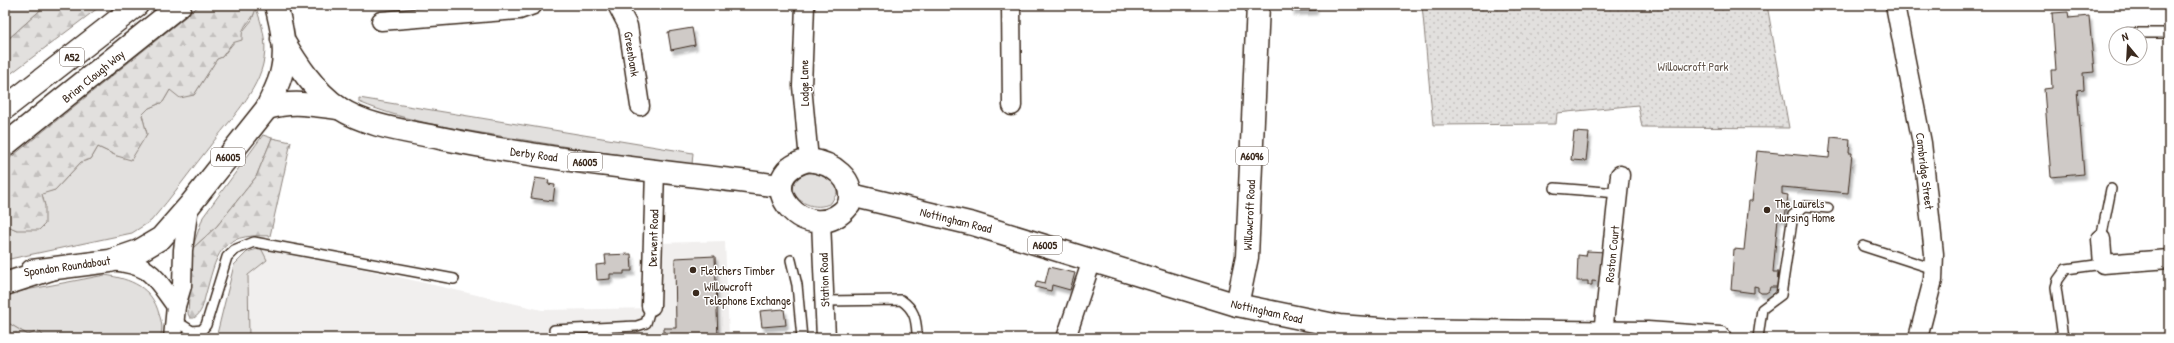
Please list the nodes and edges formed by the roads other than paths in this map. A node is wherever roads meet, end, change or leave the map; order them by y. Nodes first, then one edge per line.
1 (137, 5) edge
2 (180, 5) edge
3 (277, 5) edge
4 (533, 5) edge
5 (617, 5) edge
6 (805, 5) edge
7 (1011, 5) edge
8 (1258, 5) edge
9 (1895, 5) edge
10 (381, 21) dead end
11 (2148, 33) edge
12 (2169, 33) edge
13 (282, 38) junction
14 (640, 106) dead end
15 (1012, 106) dead end
16 (5, 108) edge
17 (267, 108) junction
18 (339, 108) junction
19 (5, 146) edge
20 (809, 160) junction
21 (655, 171) junction
22 (1620, 175) dead end
23 (781, 186) junction
24 (1555, 188) dead end
25 (2111, 189) dead end
26 (1618, 193) junction
27 (851, 195) junction
28 (189, 206) junction
29 (1828, 208) dead end
30 (821, 221) junction
31 (2101, 238) joint
32 (1862, 246) dead end
33 (2169, 259) edge
34 (792, 260) dead end
35 (1092, 260) junction
36 (110, 261) junction
37 (2103, 264) junction
38 (51, 269) junction
39 (1934, 269) junction
40 (5, 276) edge
41 (454, 279) dead end
42 (5, 284) edge
43 (825, 301) junction
44 (1237, 305) junction
45 (651, 306) joint
46 (175, 322) edge
47 (554, 330) dead end
48 (917, 333) dead end
49 (1603, 333) junction
50 (1436, 334) edge
51 (1520, 335) edge
52 (802, 338) edge
53 (826, 338) edge
54 (1066, 338) edge
55 (1714, 338) edge
56 (1758, 338) edge
57 (1918, 338) edge
58 (2063, 338) edge

1 - 16 main road, A52
2 - 19 main road, Brian Clough Way / A52
3 - 13 main road, Spondon Roundabout / A6005
4 - 10 street
5 - 14 street, Greenbank
6 - 20 street, Lodge Lane
7 - 15 street
8 - 44 main road, Willowcroft Road / A6096
9 - 39 street, Cambridge Street
11 - 12 lane
13 - 17 main road, Spondon Roundabout
13 - 18 main road, Derby Road / A6005
17 - 18 main road, Derby Road / A6005
17 - 28 main road, Spondon Roundabout / A6005
18 - 21 main road, Derby Road / A6005
20 - 23 main road
20 - 27 main road
21 - 23 main road, Derby Road / A6005
21 - 45 street, Derwent Road
22 - 26 street, Roston Court
23 - 30 main road
24 - 26 lane
25 - 31 lane
26 - 49 street, Roston Court
27 - 30 main road
27 - 35 main road, Nottingham Road / A6005
28 - 36 main road, Spondon Roundabout / A6005
28 - 46 street
29 - 56 lane
30 - 43 street, Station Road
31 - 37 street
32 - 39 lane
33 - 37 street
34 - 52 lane
35 - 44 main road, Nottingham Road / A6005
35 - 54 street
36 - 38 main road, Spondon Roundabout / A6005
36 - 46 street
37 - 58 lane
38 - 40 main road, Spondon Roundabout / A6005
38 - 42 main road
39 - 57 street, Cambridge Street
41 - 46 lane
43 - 48 lane
43 - 53 street, Station Road
44 - 50 main road, Nottingham Road / A6005
45 - 47 lane
49 - 51 main road, Nottingham Road / A6005
49 - 55 main road, Nottingham Road / A6005
50 - 51 main road, Nottingham Road / A6005

